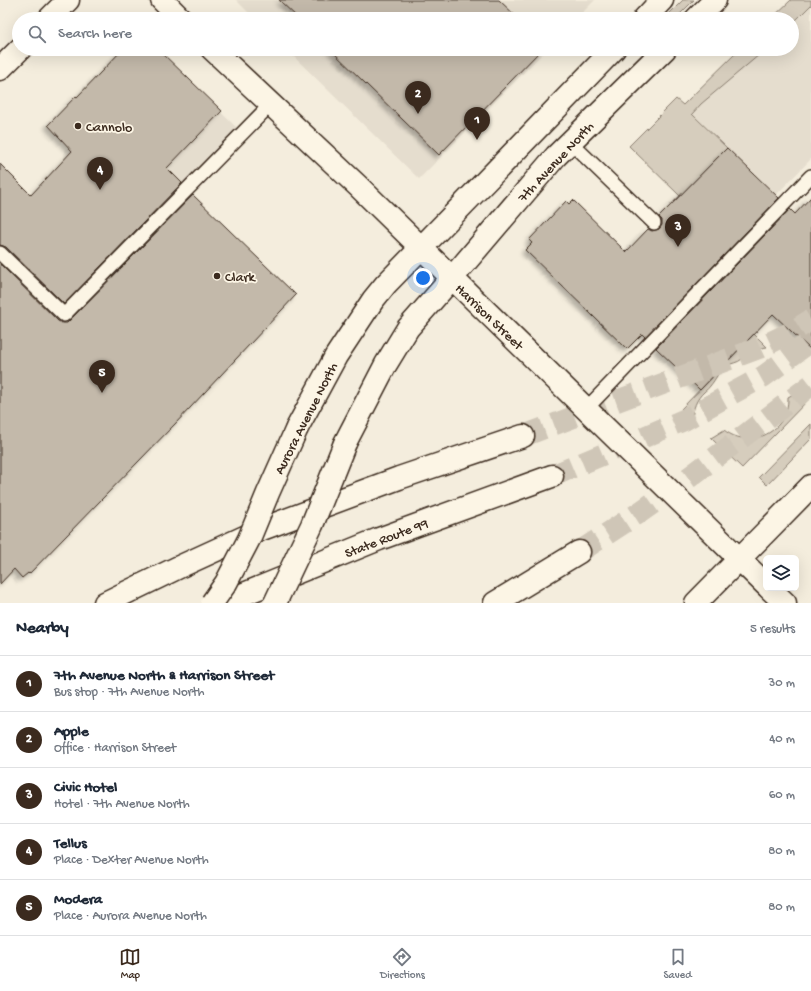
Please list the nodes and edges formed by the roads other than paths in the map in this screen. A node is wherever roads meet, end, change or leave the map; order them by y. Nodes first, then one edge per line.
1 (68, 0) edge
2 (162, 0) edge
3 (662, 0) edge
4 (715, 0) edge
5 (56, 12) edge
6 (174, 12) edge
7 (651, 12) edge
8 (703, 12) edge
9 (13, 56) edge
10 (219, 56) edge
11 (607, 56) edge
12 (658, 56) edge
13 (0, 69) edge
14 (270, 105) junction
15 (570, 142) junction
16 (811, 176) edge
17 (654, 223) dead end
18 (421, 248) junction
19 (0, 253) edge
20 (452, 278) junction
21 (586, 409) junction
22 (523, 436) tunnel mouth
23 (552, 476) tunnel mouth
24 (811, 486) edge
25 (579, 552) tunnel mouth
26 (739, 559) junction
27 (763, 582) edge
28 (772, 591) edge
29 (105, 603) edge
30 (212, 603) edge
31 (222, 603) edge
32 (275, 603) edge
33 (496, 603) edge
34 (696, 603) edge
35 (785, 603) edge

1 - 5 main road
2 - 6 main road
3 - 7 main road
4 - 8 main road
9 - 13 main road
10 - 14 main road, Harrison Street
11 - 18 main road
12 - 15 main road, 7th Avenue North
14 - 18 main road, Harrison Street
14 - 19 lane
15 - 17 lane
15 - 20 main road, 7th Avenue North
16 - 21 lane
18 - 20 main road, Harrison Street
18 - 30 main road, Aurora Avenue North, bridge
20 - 21 main road, Harrison Street
20 - 32 main road, bridge
21 - 26 main road, Harrison Street
22 - 29 main road
23 - 31 main road, State Route 99
24 - 26 main road
25 - 33 main road
26 - 27 main road, Harrison Street
26 - 34 main road
28 - 35 main road

